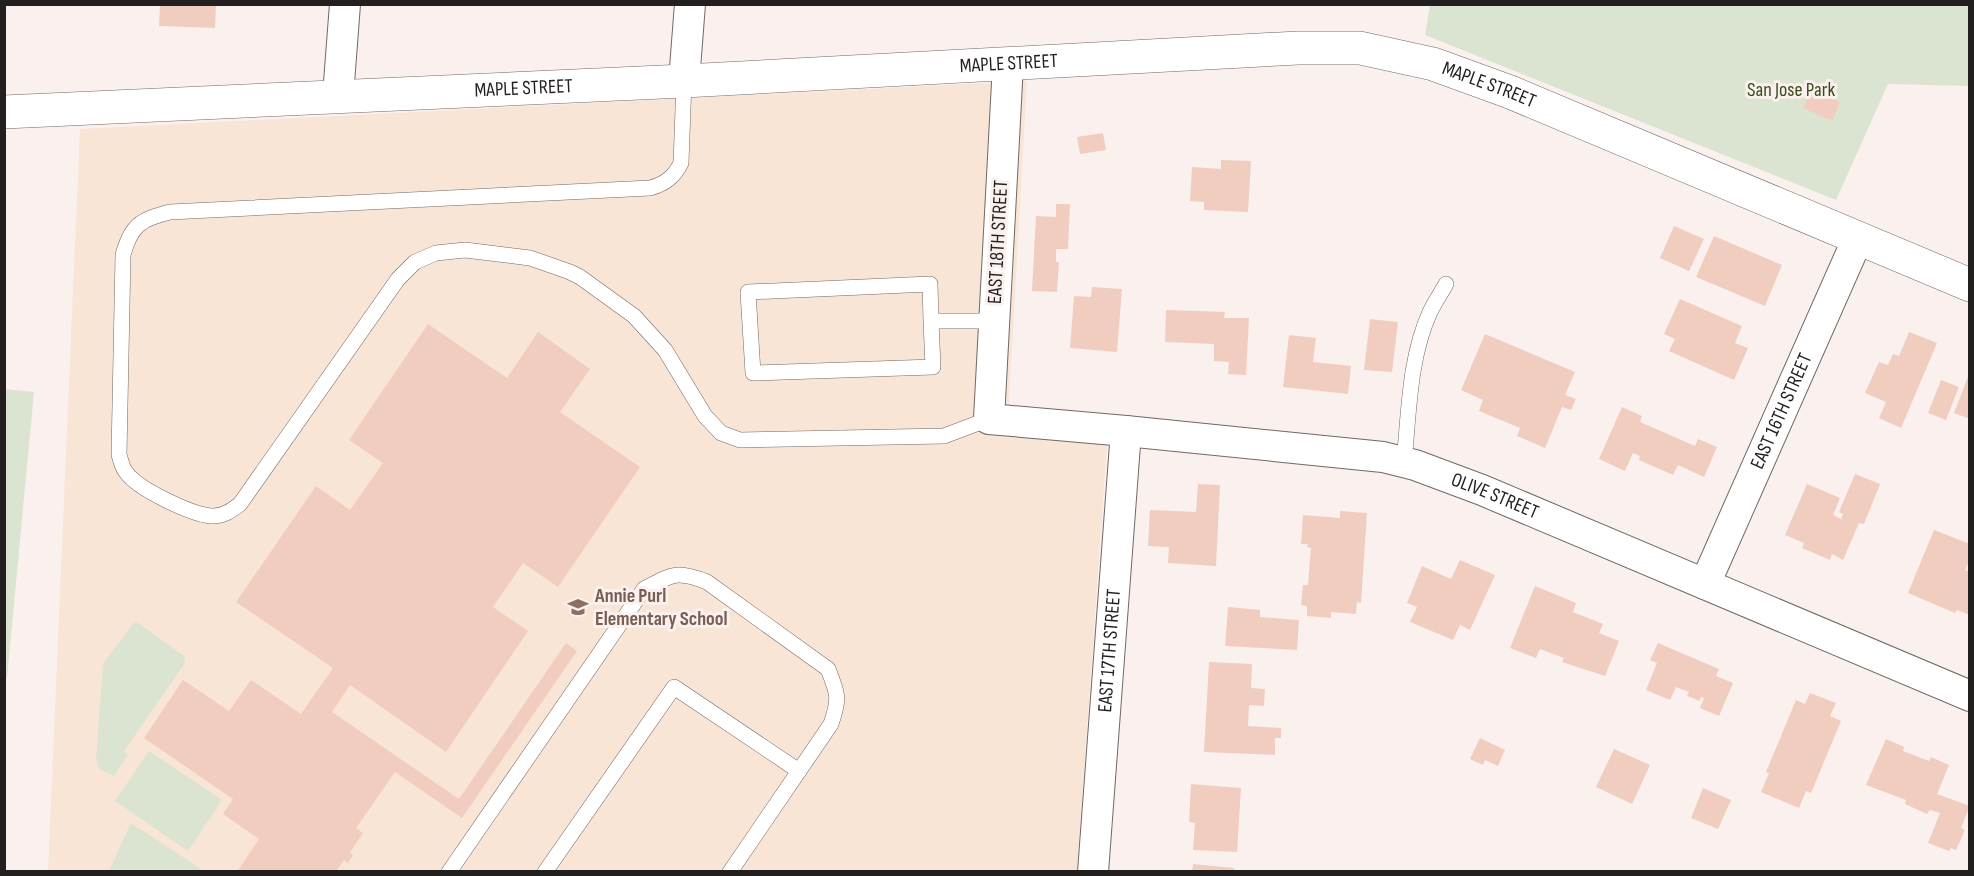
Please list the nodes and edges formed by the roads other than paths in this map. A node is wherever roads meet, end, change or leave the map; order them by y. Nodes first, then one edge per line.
1 (345, 4) edge
2 (690, 4) edge
3 (1008, 64) junction
4 (684, 81) junction
5 (338, 96) junction
6 (4, 112) edge
7 (1858, 238) junction
8 (1446, 284) dead end
9 (1970, 285) edge
10 (931, 321) junction
11 (994, 321) junction
12 (989, 419) junction
13 (1126, 431) junction
14 (1404, 462) junction
15 (1705, 584) junction
16 (1970, 696) edge
17 (799, 771) junction
18 (449, 872) edge
19 (545, 872) edge
20 (730, 872) edge
21 (1093, 872) edge

1 - 5 street
2 - 4 street
3 - 4 street, MAPLE STREET
3 - 7 street, MAPLE STREET
3 - 11 street, EAST 18TH STREET
4 - 5 street, MAPLE STREET
4 - 12 lane
5 - 6 street, MAPLE STREET
7 - 9 street, MAPLE STREET
7 - 15 street, EAST 16TH STREET
8 - 14 lane
10 - 10 lane
10 - 11 lane
11 - 12 street, EAST 18TH STREET
12 - 13 street, OLIVE STREET
13 - 14 street, OLIVE STREET
13 - 21 street, EAST 17TH STREET
14 - 15 street, OLIVE STREET
15 - 16 street, OLIVE STREET
17 - 18 lane
17 - 19 lane
17 - 20 lane

